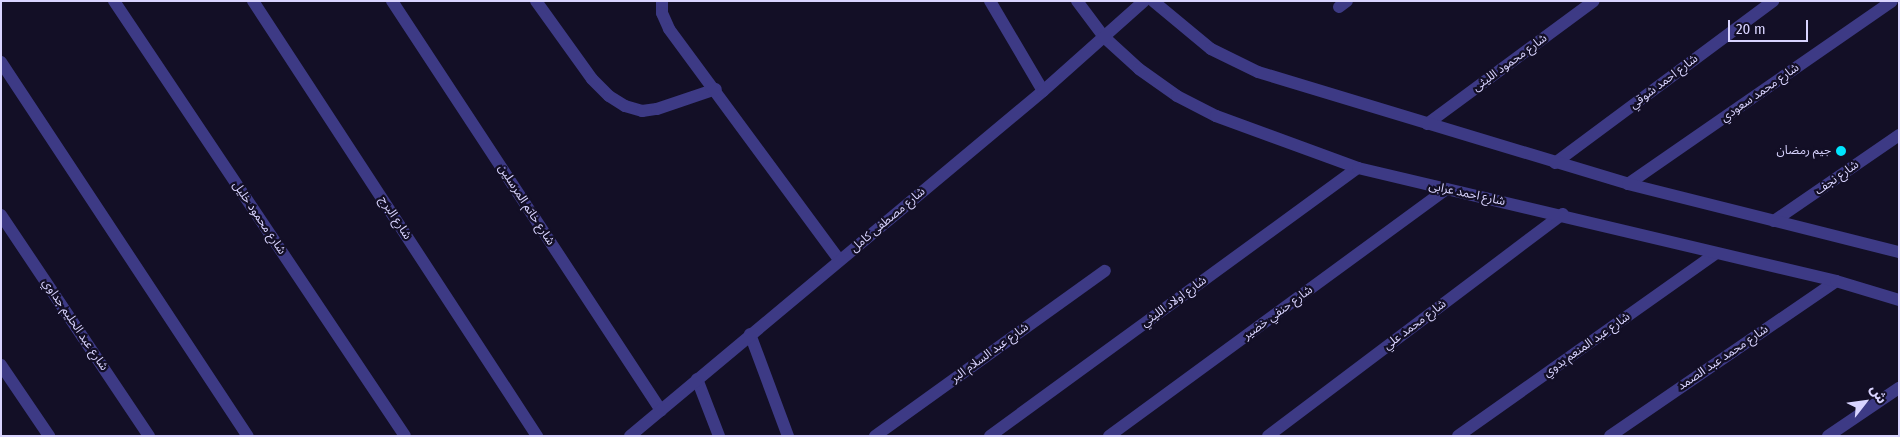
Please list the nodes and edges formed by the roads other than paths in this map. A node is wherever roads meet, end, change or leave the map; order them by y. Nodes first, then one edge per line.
1 (114, 1) edge
2 (253, 1) edge
3 (392, 1) edge
4 (536, 1) edge
5 (662, 1) edge
6 (990, 1) edge
7 (1078, 1) edge
8 (1144, 1) edge
9 (1153, 1) edge
10 (1594, 1) edge
11 (1773, 1) edge
12 (1892, 1) edge
13 (1104, 38) junction
14 (1, 62) edge
15 (716, 89) junction
16 (1043, 92) junction
17 (1427, 124) junction
18 (1899, 135) edge
19 (1555, 163) junction
20 (1358, 168) junction
21 (1628, 184) junction
22 (1446, 190) junction
23 (1563, 214) junction
24 (1, 215) edge
25 (1774, 221) junction
26 (1899, 252) edge
27 (1716, 253) junction
28 (838, 260) junction
29 (1105, 271) dead end
30 (1836, 281) junction
31 (1899, 300) edge
32 (750, 334) junction
33 (1, 365) edge
34 (697, 379) junction
35 (1899, 388) edge
36 (661, 410) junction
37 (49, 436) edge
38 (149, 436) edge
39 (248, 436) edge
40 (405, 436) edge
41 (537, 436) edge
42 (630, 436) edge
43 (719, 436) edge
44 (788, 436) edge
45 (875, 436) edge
46 (990, 436) edge
47 (1109, 436) edge
48 (1268, 436) edge
49 (1458, 436) edge
50 (1610, 436) edge
51 (1828, 436) edge

1 - 40 street, شارع محمود خليل
2 - 41 street, شارع البرج
3 - 36 street, شارع خاتم المرسلين
4 - 15 street
5 - 15 street
6 - 16 street
7 - 13 street, شارع احمد عرابى
8 - 13 street, شارع مصطفى كامل
9 - 17 street
10 - 17 street, شارع محمود الليثى
11 - 19 street, شارع احمد شوقي
12 - 21 street, شارع محمد سعودي
13 - 16 street, شارع مصطفى كامل
13 - 20 street, شارع احمد عرابى
14 - 39 street
15 - 28 street
16 - 28 street, شارع مصطفى كامل
17 - 19 street
18 - 25 street, شارع نجف
19 - 21 street
20 - 22 street, شارع احمد عرابى
20 - 46 street, شارع اولاد الليثي
21 - 25 street
22 - 23 street, شارع احمد عرابى
22 - 47 street, شارع حنفي خضير
23 - 27 street, شارع احمد عرابى
23 - 48 street, شارع محمد علي
24 - 38 street, شارع عبد الحليم جداوي
25 - 26 street
27 - 30 street, شارع احمد عرابى
27 - 49 street, شارع عبد المنعم بدوي
28 - 32 street, شارع مصطفى كامل
29 - 45 street, شارع عبد السلام البر
30 - 31 street, شارع احمد عرابى
30 - 50 street, شارع محمد عبد الصمد
32 - 34 street, شارع مصطفى كامل
32 - 44 street
33 - 37 street
34 - 36 street, شارع مصطفى كامل
34 - 43 street
35 - 51 street
36 - 42 street, شارع مصطفى كامل

